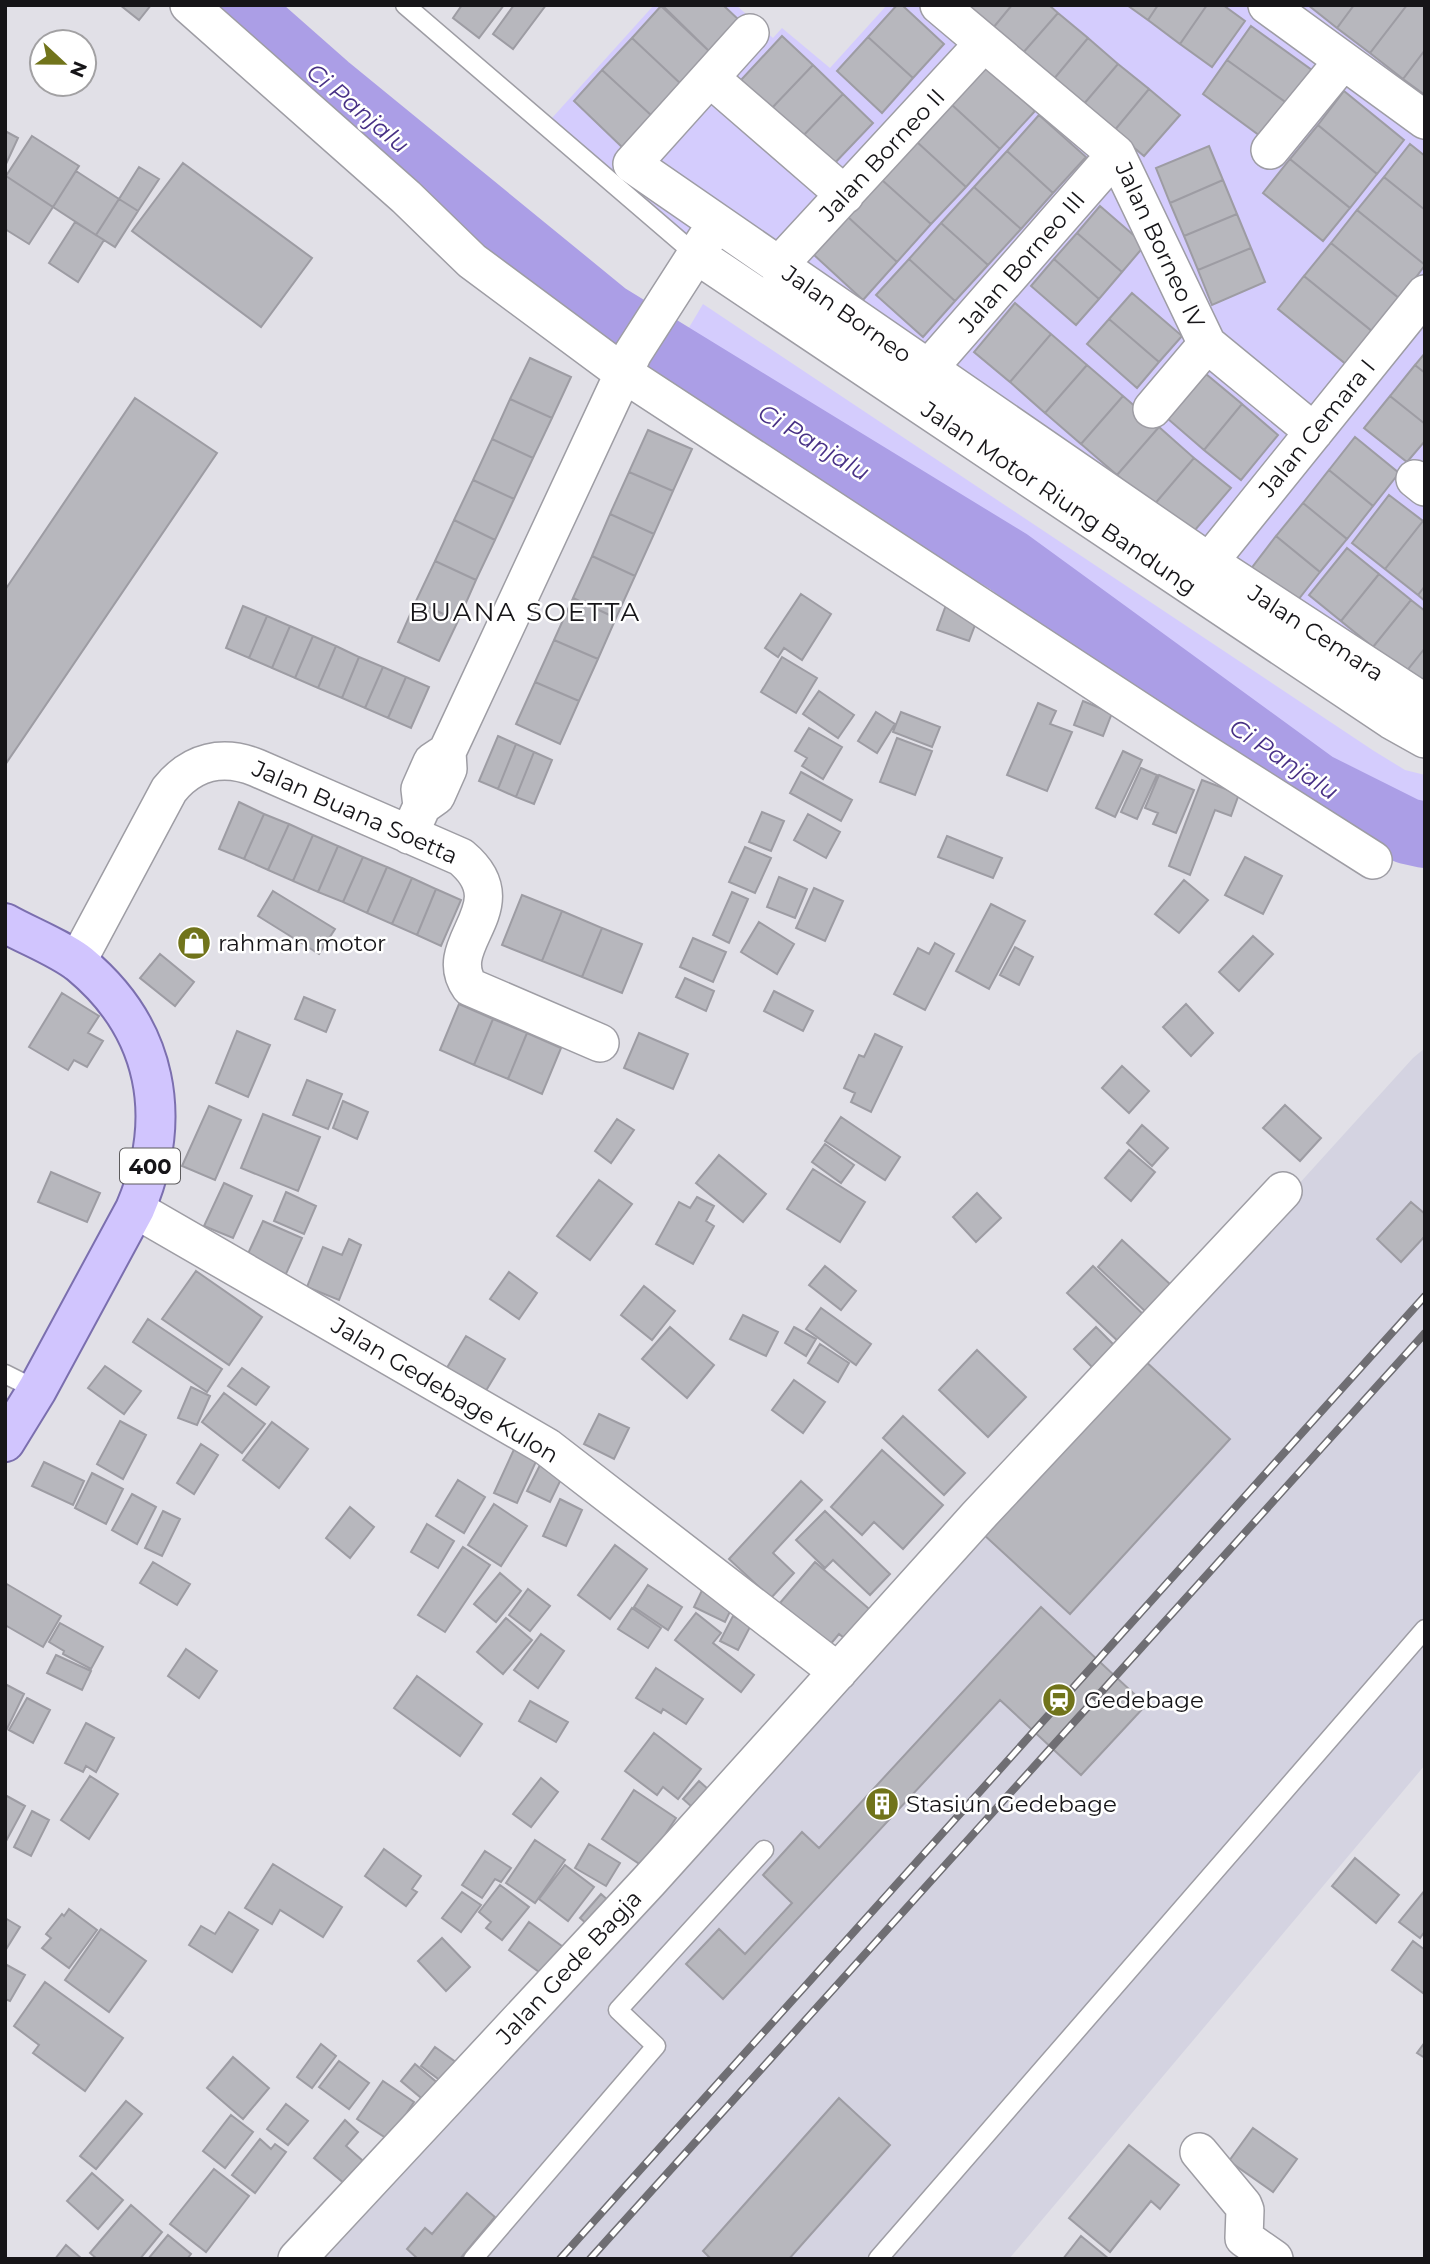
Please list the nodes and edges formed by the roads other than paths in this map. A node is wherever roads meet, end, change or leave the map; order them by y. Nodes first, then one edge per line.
1 (189, 5) edge
2 (405, 5) edge
3 (939, 5) edge
4 (1267, 5) edge
5 (750, 33) dead end
6 (984, 43) junction
7 (1343, 61) junction
8 (710, 78) junction
9 (1425, 120) edge
10 (1270, 150) dead end
11 (1116, 154) junction
12 (845, 195) junction
13 (717, 224) junction
14 (690, 263) junction
15 (778, 266) junction
16 (1425, 294) edge
17 (1207, 344) junction
18 (628, 363) junction
19 (927, 370) junction
20 (1152, 409) dead end
21 (1314, 432) junction
22 (1209, 562) junction
23 (1425, 703) edge
24 (1425, 740) edge
25 (416, 820) junction
26 (1373, 860) dead end
27 (5, 923) edge
28 (77, 962) junction
29 (600, 1043) dead end
30 (1283, 1191) dead end
31 (135, 1209) junction
32 (21, 1382) edge
33 (5, 1442) edge
34 (1425, 1629) edge
35 (838, 1672) junction
36 (764, 1850) dead end
37 (1199, 2152) dead end
38 (297, 2259) edge
39 (473, 2259) edge
40 (878, 2259) edge
41 (1274, 2259) edge

1 - 18 street
2 - 14 lane
3 - 6 street, Jalan Borneo IV
4 - 7 street
5 - 8 street, Jalan Borneo
6 - 11 street, Jalan Borneo IV
6 - 12 street, Jalan Borneo II
7 - 9 street
7 - 10 street
8 - 12 street
8 - 13 street, Jalan Borneo
11 - 17 street, Jalan Borneo IV
11 - 19 street, Jalan Borneo III
12 - 15 street, Jalan Borneo II
13 - 14 street
13 - 15 street, Jalan Borneo
14 - 18 street
14 - 24 street, Jalan Motor Riung Bandung
15 - 19 street, Jalan Borneo
16 - 21 street, Jalan Cemara I
17 - 20 street
17 - 21 street, Jalan Borneo IV
18 - 25 street
18 - 26 street
19 - 22 street, Jalan Borneo
21 - 22 street, Jalan Cemara I
22 - 23 street, Jalan Cemara
25 - 28 street, Jalan Buana Soetta
25 - 29 street, Jalan Buana Soetta
27 - 28 main road, 400
28 - 31 main road, 400
30 - 35 street, Jalan Gede Bagja
31 - 32 main road, 400
31 - 35 street, Jalan Gedebage Kulon
32 - 33 main road, 400
34 - 40 lane
35 - 38 street, Jalan Gede Bagja
36 - 39 lane
37 - 41 street

